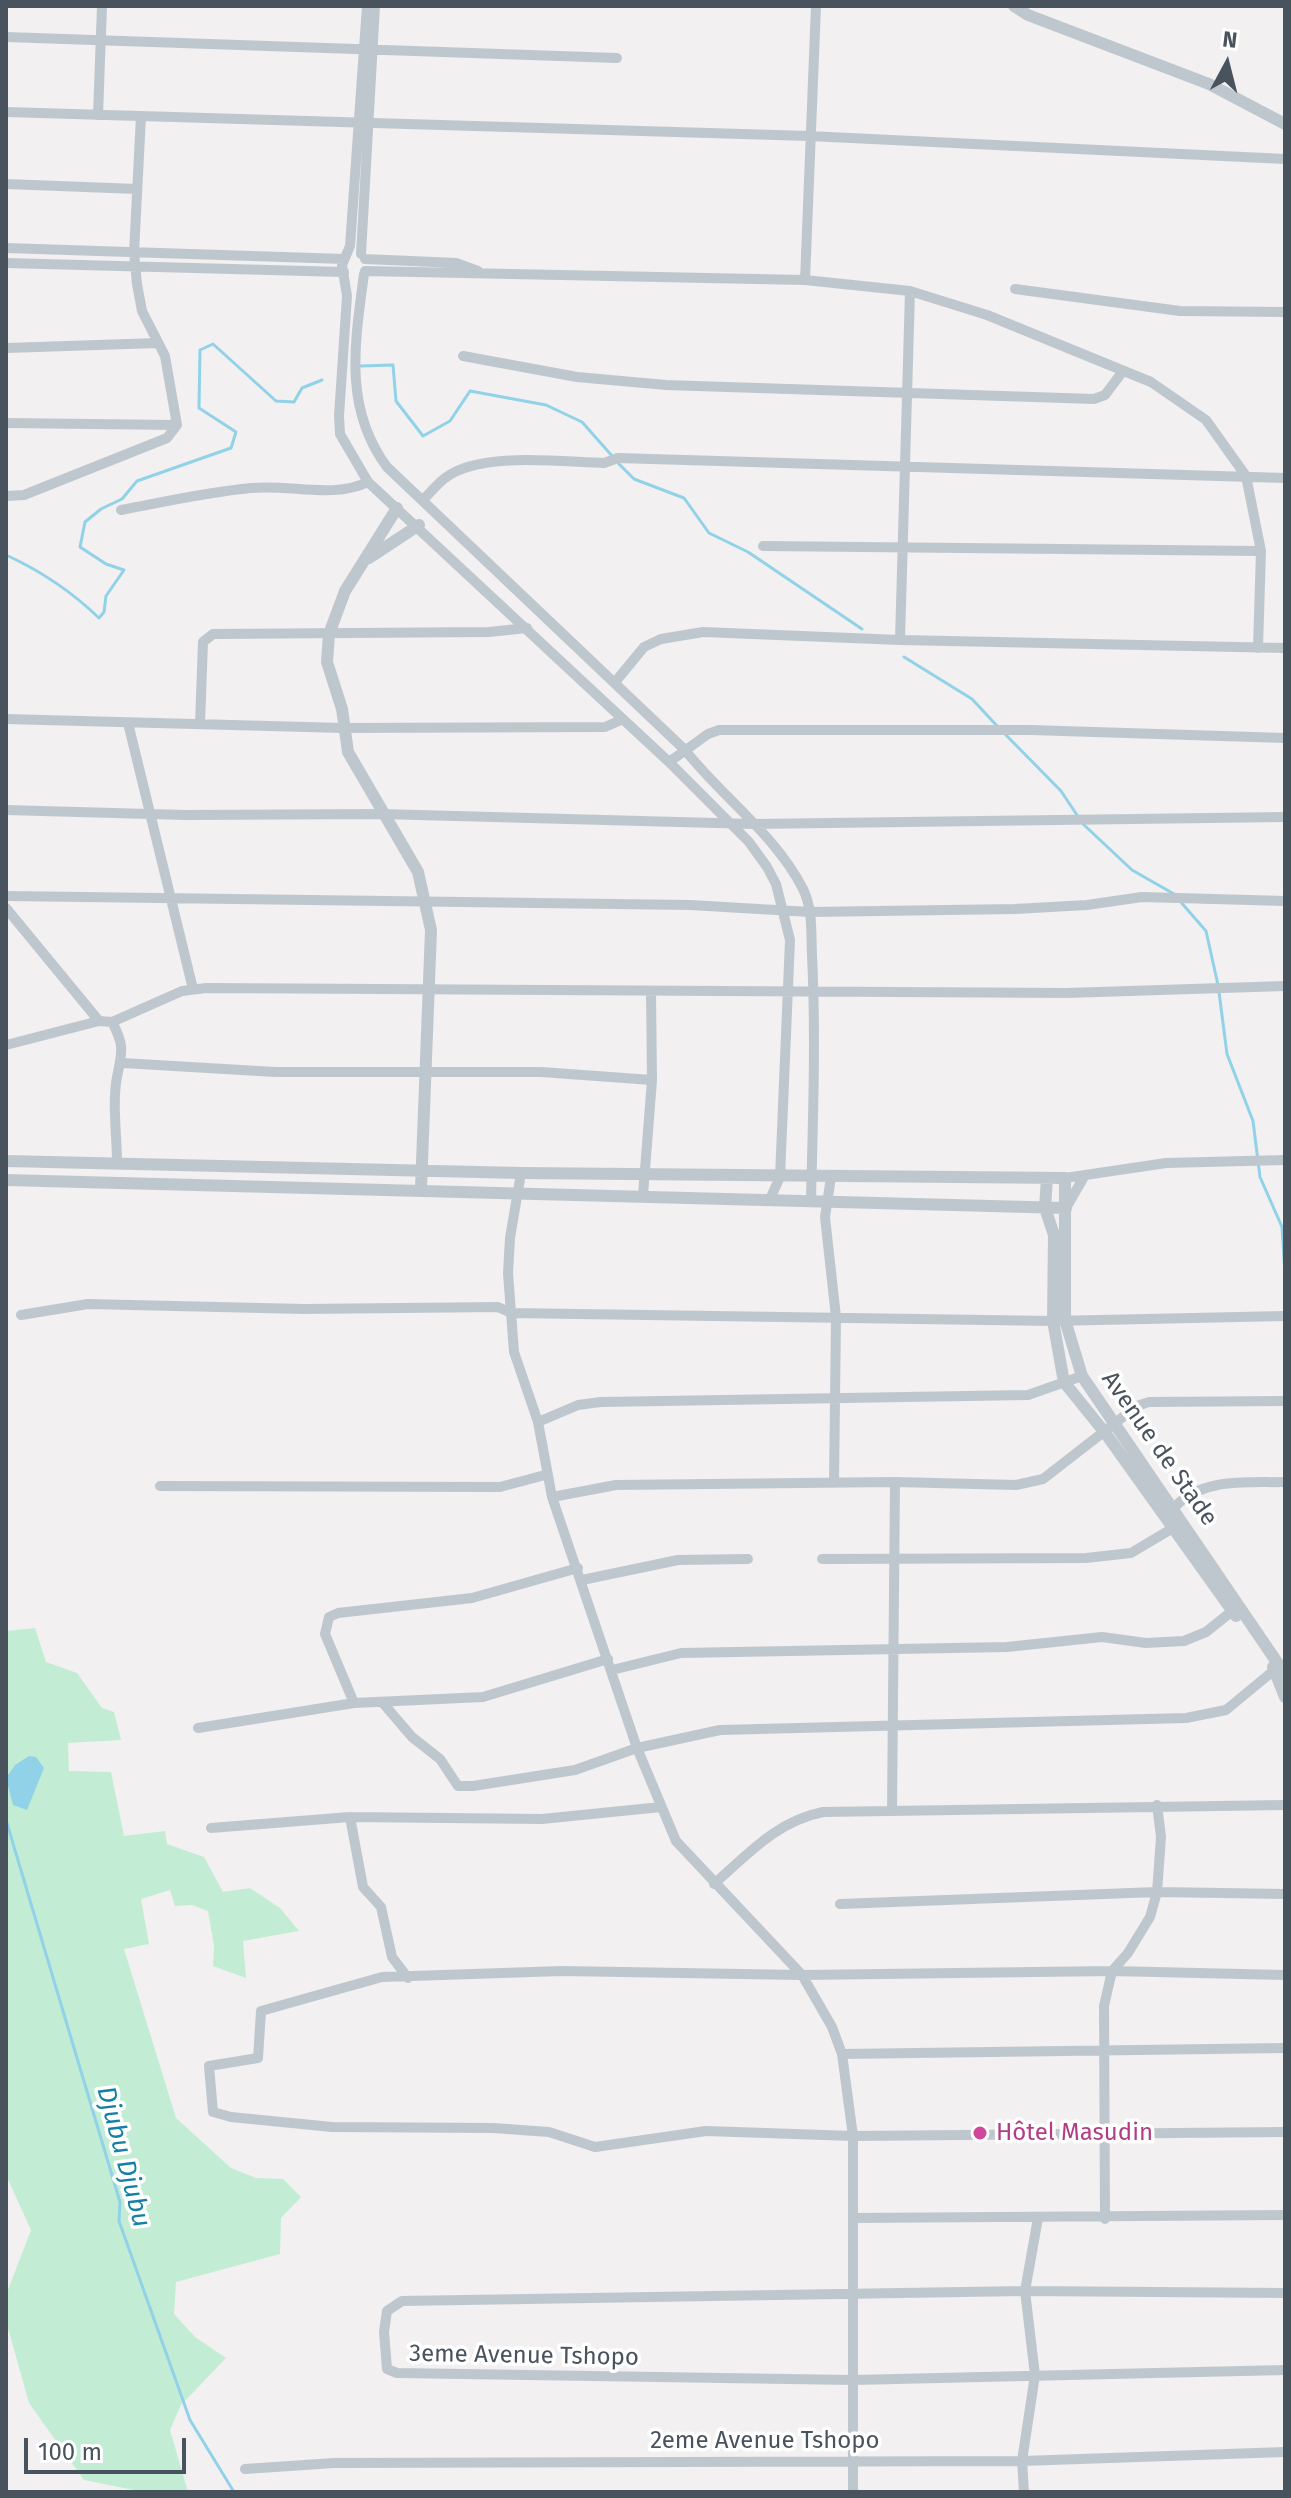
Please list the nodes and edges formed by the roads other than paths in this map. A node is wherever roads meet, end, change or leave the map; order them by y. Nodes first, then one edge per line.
1 (102, 6) edge
2 (367, 6) edge
3 (375, 6) edge
4 (816, 6) edge
5 (1014, 6) edge
6 (6, 37) edge
7 (101, 40) junction
8 (370, 47) junction
9 (617, 58) dead end
10 (6, 112) edge
11 (98, 115) junction
12 (141, 116) junction
13 (364, 121) junction
14 (1285, 124) edge
15 (809, 136) junction
16 (1285, 159) edge
17 (6, 184) edge
18 (137, 189) junction
19 (6, 248) edge
20 (346, 257) junction
21 (363, 257) junction
22 (134, 258) junction
23 (6, 263) edge
24 (364, 272) junction
25 (345, 273) junction
26 (487, 274) junction
27 (805, 280) junction
28 (1015, 289) dead end
29 (910, 291) junction
30 (1285, 312) edge
31 (158, 343) junction
32 (6, 348) edge
33 (463, 356) dead end
34 (1123, 371) junction
35 (907, 391) junction
36 (6, 423) edge
37 (177, 425) junction
38 (906, 469) junction
39 (1246, 476) junction
40 (1285, 478) edge
41 (368, 482) junction
42 (6, 496) edge
43 (423, 500) junction
44 (397, 508) junction
45 (121, 510) dead end
46 (419, 525) junction
47 (763, 546) dead end
48 (901, 546) junction
49 (1261, 551) junction
50 (366, 560) junction
51 (527, 628) junction
52 (329, 634) junction
53 (900, 640) junction
54 (1258, 648) junction
55 (1285, 648) edge
56 (616, 681) junction
57 (6, 719) edge
58 (621, 720) junction
59 (128, 723) junction
60 (200, 724) junction
61 (344, 728) junction
62 (1285, 738) edge
63 (685, 750) junction
64 (669, 762) junction
65 (6, 810) edge
66 (151, 814) junction
67 (381, 814) junction
68 (1285, 817) edge
69 (727, 820) junction
70 (753, 824) junction
71 (6, 896) edge
72 (170, 901) junction
73 (426, 901) junction
74 (1285, 901) edge
75 (6, 908) edge
76 (783, 910) junction
77 (810, 912) junction
78 (1285, 986) edge
79 (193, 989) junction
80 (429, 989) junction
81 (651, 992) junction
82 (788, 993) junction
83 (814, 993) junction
84 (99, 1021) junction
85 (112, 1022) junction
86 (6, 1045) edge
87 (123, 1063) junction
88 (426, 1074) junction
89 (652, 1080) junction
90 (1285, 1160) edge
91 (6, 1161) edge
92 (117, 1162) junction
93 (422, 1170) junction
94 (521, 1173) junction
95 (645, 1174) junction
96 (1085, 1175) junction
97 (812, 1176) junction
98 (780, 1177) junction
99 (831, 1177) junction
100 (1047, 1178) junction
101 (1065, 1178) junction
102 (6, 1180) edge
103 (421, 1188) junction
104 (520, 1193) junction
105 (643, 1195) junction
106 (771, 1197) junction
107 (811, 1199) junction
108 (827, 1202) junction
109 (1045, 1208) junction
110 (1066, 1208) junction
111 (511, 1313) junction
112 (21, 1315) dead end
113 (1285, 1316) edge
114 (836, 1317) junction
115 (1059, 1320) junction
116 (1082, 1376) junction
117 (1064, 1382) junction
118 (835, 1397) junction
119 (1285, 1401) edge
120 (538, 1422) junction
121 (1110, 1430) junction
122 (545, 1475) junction
123 (895, 1482) junction
124 (1285, 1482) edge
125 (834, 1483) junction
126 (160, 1486) dead end
127 (552, 1497) junction
128 (1174, 1508) junction
129 (1173, 1528) junction
130 (748, 1559) dead end
131 (822, 1559) dead end
132 (895, 1560) junction
133 (578, 1568) junction
134 (582, 1580) junction
135 (1235, 1608) junction
136 (894, 1649) junction
137 (610, 1664) junction
138 (1280, 1670) edge
139 (1285, 1697) edge
140 (382, 1702) junction
141 (354, 1703) junction
142 (894, 1725) junction
143 (198, 1728) dead end
144 (637, 1748) junction
145 (1157, 1805) junction
146 (1285, 1805) edge
147 (661, 1807) junction
148 (892, 1810) junction
149 (350, 1817) junction
150 (211, 1828) dead end
151 (714, 1884) junction
152 (1157, 1892) junction
153 (1285, 1894) edge
154 (840, 1904) dead end
155 (1112, 1971) junction
156 (802, 1975) junction
157 (1285, 1975) edge
158 (408, 1978) junction
159 (1285, 2048) edge
160 (1102, 2050) junction
161 (842, 2054) junction
162 (1103, 2131) junction
163 (1285, 2132) edge
164 (853, 2136) junction
165 (1285, 2215) edge
166 (853, 2218) junction
167 (1038, 2218) junction
168 (1105, 2219) junction
169 (1025, 2291) junction
170 (1285, 2293) edge
171 (853, 2294) junction
172 (1285, 2370) edge
173 (1035, 2375) junction
174 (853, 2380) junction
175 (1285, 2452) edge
176 (855, 2461) junction
177 (1022, 2461) junction
178 (245, 2469) dead end
179 (853, 2492) edge
180 (1024, 2492) edge

1 - 7 street
2 - 8 street
3 - 8 street
4 - 15 street
5 - 14 street
6 - 7 street
7 - 8 street
7 - 11 street
8 - 9 street
8 - 13 street
10 - 11 street
11 - 12 street
12 - 13 street
12 - 18 street
13 - 15 street
13 - 20 street
13 - 21 street
15 - 16 street
15 - 27 street
17 - 18 street
18 - 22 street
19 - 22 street
20 - 21 street
20 - 22 street
20 - 25 street
21 - 24 street
21 - 26 street
22 - 23 street
22 - 25 street
22 - 31 street
24 - 25 street
24 - 26 street
24 - 43 street
25 - 41 street
26 - 27 street
27 - 29 street
28 - 30 street
29 - 34 street
29 - 35 street
31 - 32 street
31 - 37 street
33 - 35 street
34 - 35 street
34 - 39 street
35 - 38 street
36 - 37 street
37 - 42 street
38 - 39 street
38 - 43 street
38 - 48 street
39 - 40 street
39 - 49 street
41 - 44 street
41 - 45 street
43 - 56 street
44 - 46 street
44 - 50 street
46 - 50 street
46 - 51 street
47 - 48 street
48 - 49 street
48 - 53 street
49 - 54 street
50 - 52 street
51 - 52 street
51 - 58 street
52 - 60 street
52 - 61 street
53 - 54 street
53 - 56 street
54 - 55 street
56 - 63 street
57 - 59 street
58 - 61 street
58 - 64 street
59 - 60 street
59 - 66 street
60 - 61 street
61 - 67 street
62 - 63 street
63 - 64 street
63 - 70 street
64 - 69 street
65 - 66 street
66 - 67 street
66 - 72 street
67 - 69 street
67 - 73 street
68 - 70 street
69 - 70 street
69 - 76 street
70 - 77 street
71 - 72 street
72 - 73 street
72 - 79 street
73 - 76 street
73 - 80 street
74 - 77 street
75 - 84 street
76 - 77 street
76 - 82 street
77 - 83 street
78 - 83 street
79 - 80 street
79 - 85 street
80 - 81 street
80 - 88 street
81 - 82 street
81 - 89 street
82 - 83 street
82 - 98 street
83 - 97 street
84 - 85 street
84 - 86 street
85 - 87 street
87 - 88 street
87 - 92 street
88 - 89 street
88 - 93 street
89 - 95 street
90 - 96 street
91 - 92 street
92 - 93 street
93 - 94 street
93 - 103 street
94 - 95 street
94 - 104 street
95 - 98 street
95 - 105 street
96 - 101 street
96 - 110 street
97 - 98 street
97 - 99 street
97 - 107 street
98 - 106 street
99 - 100 street
99 - 108 street
100 - 101 street
100 - 109 street
101 - 110 street, Avenue de Stade
102 - 103 street
103 - 104 street
104 - 105 street
104 - 111 street
105 - 106 street
106 - 107 street
107 - 108 street
108 - 109 street
108 - 114 street
109 - 110 street
109 - 115 street
110 - 115 street, Avenue de Stade
111 - 112 street
111 - 114 street
111 - 120 street
113 - 115 street
114 - 115 street
114 - 118 street
115 - 116 street, Avenue de Stade
115 - 117 street
116 - 117 street
116 - 121 street, Avenue de Stade
117 - 118 street
117 - 121 street
118 - 120 street
118 - 125 street
119 - 121 street
120 - 122 street
121 - 123 street
121 - 128 street, Avenue de Stade
121 - 129 street
122 - 126 street
122 - 127 street
123 - 125 street
123 - 132 street
124 - 128 street
125 - 127 street
127 - 133 street
128 - 129 street
128 - 135 street, Avenue de Stade
129 - 132 street
129 - 135 street
130 - 134 street
131 - 132 street
132 - 136 street
133 - 134 street
133 - 141 street
134 - 137 street
135 - 136 street
135 - 138 street, Avenue de Stade
136 - 137 street
136 - 142 street
137 - 140 street
137 - 144 street
138 - 139 street, Avenue de Stade
138 - 142 street
140 - 141 street
140 - 144 street
141 - 143 street
142 - 144 street
142 - 148 street
144 - 147 street
145 - 146 street
145 - 148 street
145 - 152 street
147 - 149 street
147 - 151 street
148 - 151 street
149 - 150 street
149 - 158 street
151 - 156 street
152 - 153 street
152 - 154 street
152 - 155 street
155 - 156 street
155 - 157 street
155 - 160 street
156 - 158 street
156 - 161 street
158 - 164 street
159 - 160 street
160 - 161 street
160 - 162 street
161 - 164 street
162 - 163 street
162 - 164 street
162 - 168 street
164 - 166 street
165 - 168 street
166 - 167 street
166 - 171 street
167 - 168 street
167 - 169 street
169 - 170 street, 3eme Avenue Tshopo
169 - 171 street, 3eme Avenue Tshopo
169 - 173 street
171 - 174 street
171 - 174 street, 3eme Avenue Tshopo
172 - 173 street, 3eme Avenue Tshopo
173 - 174 street, 3eme Avenue Tshopo
173 - 177 street
174 - 176 street
175 - 177 street, 2eme Avenue Tshopo
176 - 177 street, 2eme Avenue Tshopo
176 - 178 street, 2eme Avenue Tshopo
176 - 179 street
177 - 180 street

